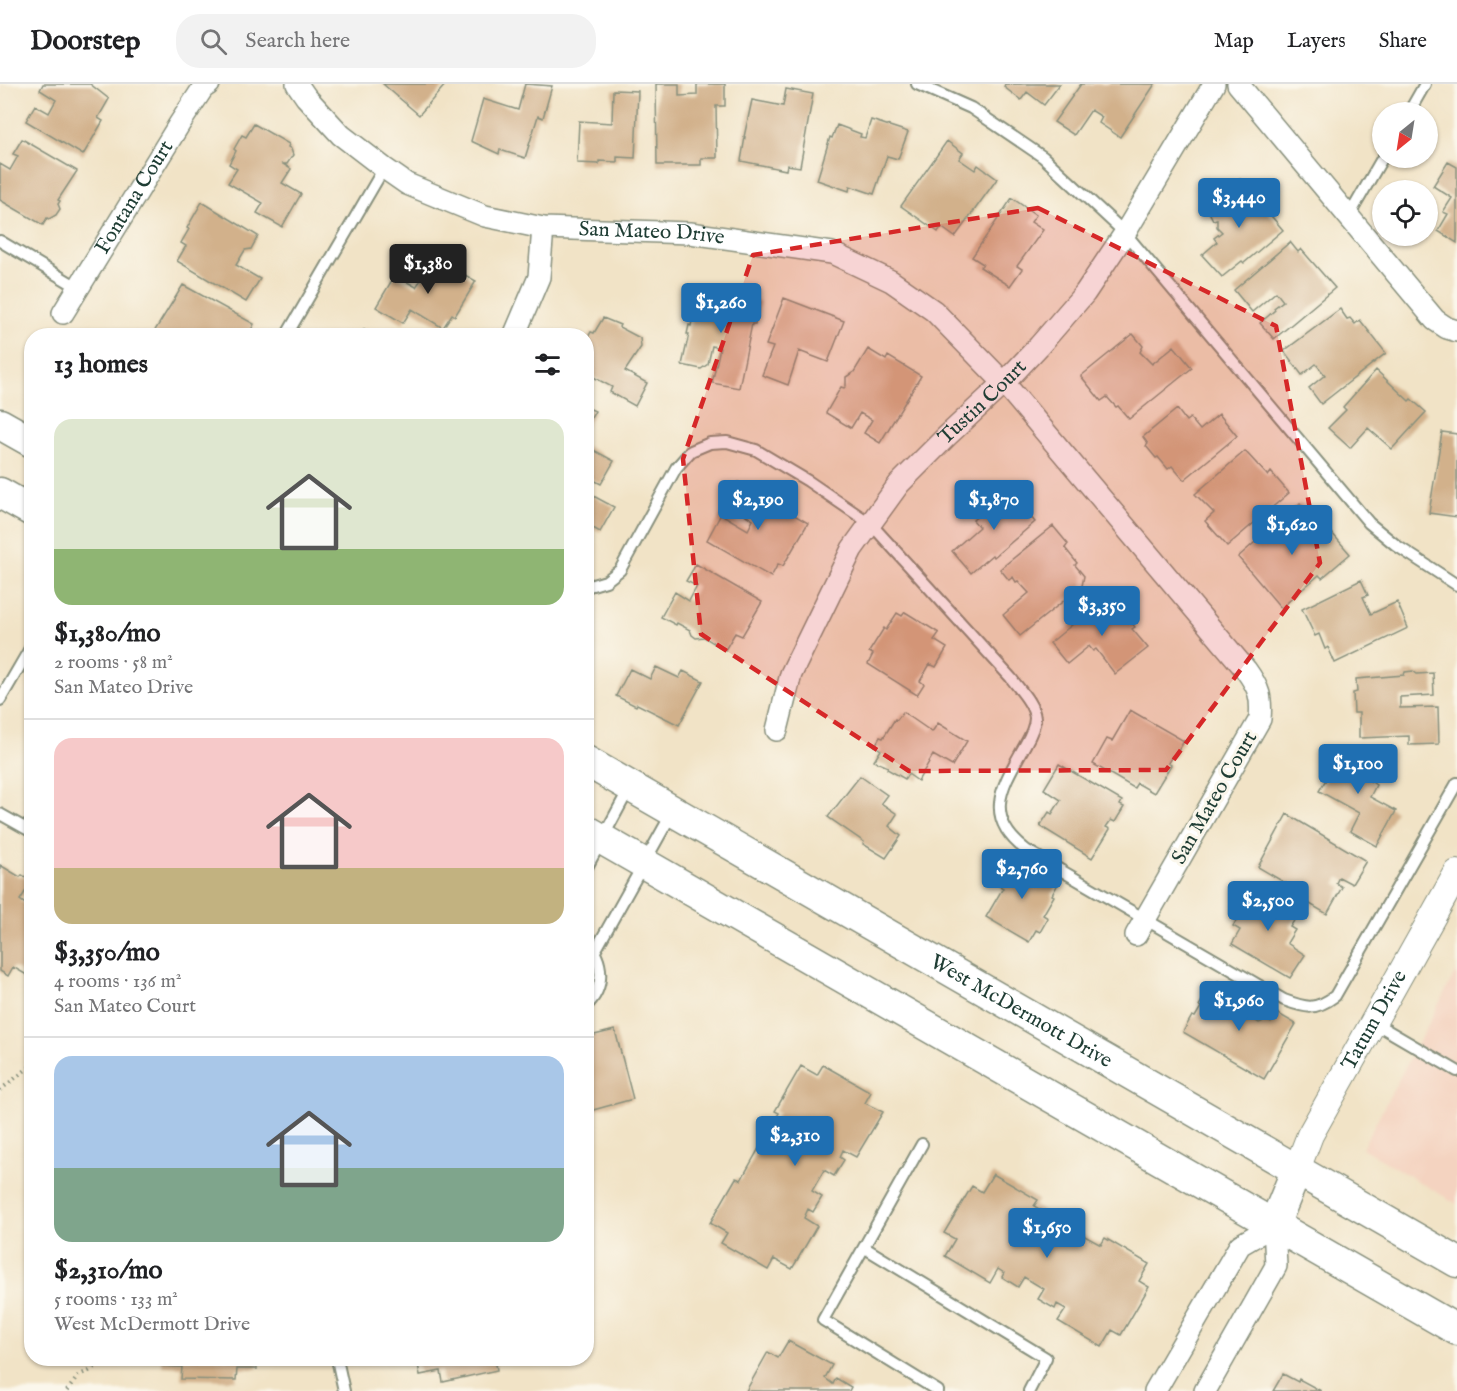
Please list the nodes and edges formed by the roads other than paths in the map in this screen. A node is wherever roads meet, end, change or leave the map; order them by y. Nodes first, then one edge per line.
1 (209, 84) edge
2 (297, 84) edge
3 (917, 84) edge
4 (1214, 84) edge
5 (1238, 84) edge
6 (1425, 84) edge
7 (1415, 102) edge
8 (384, 168) junction
9 (1377, 168) edge
10 (1349, 216) junction
11 (543, 228) junction
12 (1125, 233) junction
13 (0, 241) edge
14 (79, 288) junction
15 (63, 313) dead end
16 (291, 328) edge
17 (517, 328) edge
18 (1457, 331) edge
19 (1004, 383) junction
20 (0, 424) edge
21 (24, 438) edge
22 (0, 493) edge
23 (24, 506) edge
24 (870, 524) junction
25 (594, 585) edge
26 (1457, 585) edge
27 (24, 659) edge
28 (0, 700) edge
29 (777, 730) dead end
30 (594, 765) edge
31 (1457, 783) edge
32 (631, 786) junction
33 (673, 811) junction
34 (0, 814) edge
35 (24, 828) edge
36 (594, 835) edge
37 (645, 864) junction
38 (1454, 887) edge
39 (1141, 927) junction
40 (595, 951) joint
41 (594, 995) edge
42 (1373, 1022) junction
43 (1457, 1071) edge
44 (922, 1144) dead end
45 (1298, 1169) junction
46 (1274, 1225) junction
47 (865, 1248) junction
48 (1457, 1262) edge
49 (1457, 1330) edge
50 (339, 1366) edge
51 (344, 1391) edge
52 (938, 1391) edge
53 (1029, 1391) edge
54 (1155, 1391) edge
55 (1205, 1391) edge

1 - 14 street, Fontana Court
2 - 8 street, San Mateo Drive
3 - 12 lane
4 - 12 street, Tustin Court
5 - 10 street
6 - 7 lane
8 - 11 street, San Mateo Drive
8 - 16 lane
9 - 10 lane
10 - 18 street
11 - 17 street
11 - 19 street, San Mateo Drive
12 - 19 street, Tustin Court
12 - 26 lane
13 - 14 lane
14 - 15 street, Fontana Court
19 - 24 street, Tustin Court
19 - 39 street, San Mateo Court
20 - 21 main road
22 - 23 main road
24 - 25 lane
24 - 29 street, Tustin Court
24 - 39 lane
27 - 28 lane
30 - 32 main road, West McDermott Drive
31 - 39 lane
32 - 33 main road, West McDermott Drive
32 - 36 lane
33 - 37 lane
33 - 45 main road, West McDermott Drive
34 - 35 lane
36 - 37 main road
37 - 40 lane
37 - 46 main road
38 - 42 street, Tatum Drive
40 - 41 lane
42 - 43 lane
42 - 45 street, Tatum Drive
44 - 47 lane
45 - 46 main road
45 - 48 main road, West McDermott Drive
46 - 49 main road
46 - 54 street
46 - 55 street
47 - 52 lane
47 - 53 lane
50 - 51 lane

